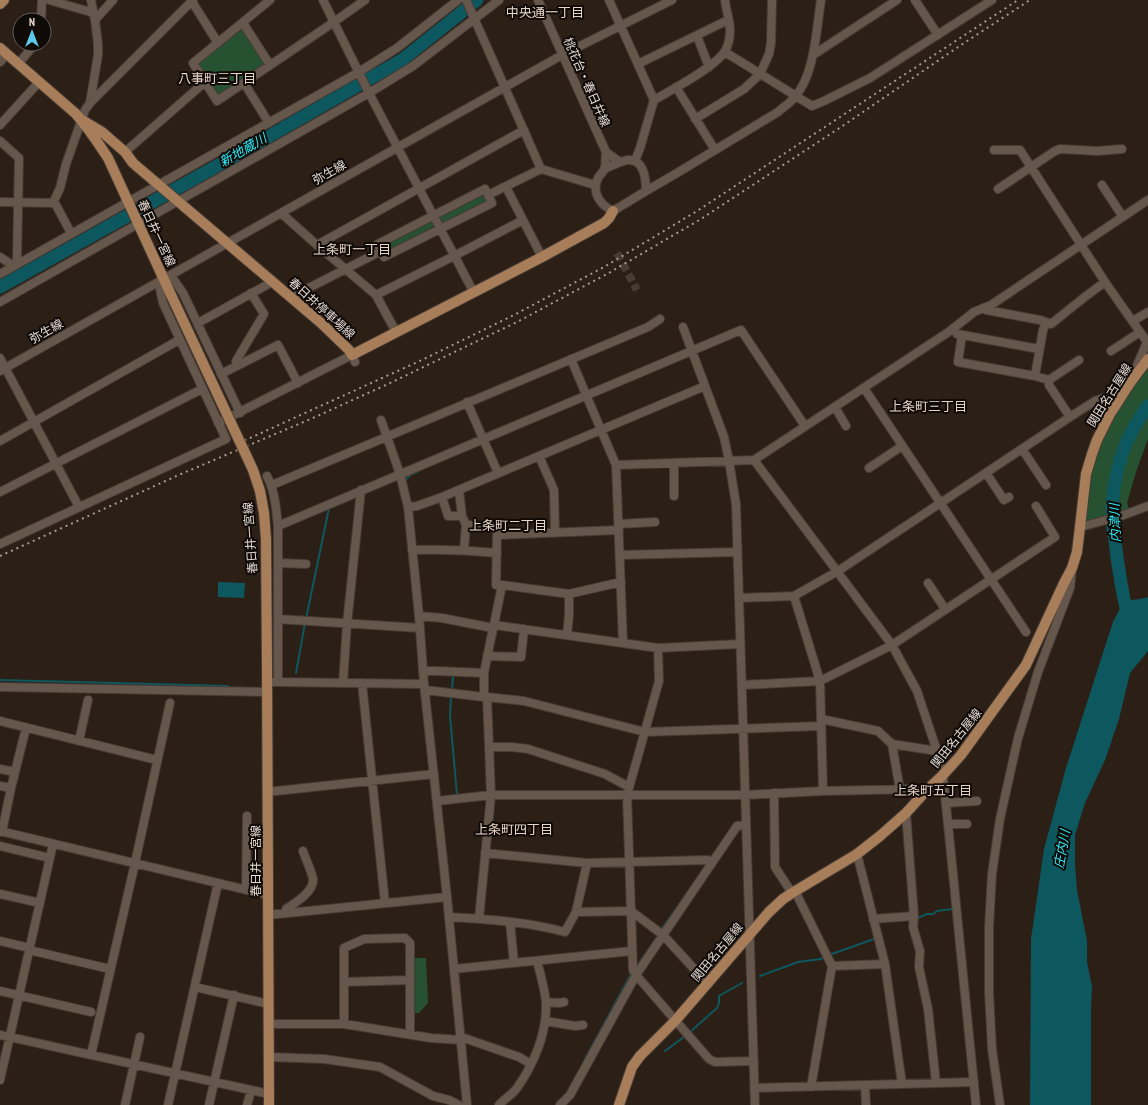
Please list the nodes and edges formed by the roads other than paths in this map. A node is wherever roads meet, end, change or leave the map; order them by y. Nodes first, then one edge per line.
1 (4, 0) edge
2 (42, 0) edge
3 (49, 0) edge
4 (91, 0) edge
5 (113, 0) edge
6 (192, 0) edge
7 (270, 0) edge
8 (323, 0) edge
9 (365, 0) edge
10 (458, 0) edge
11 (498, 0) edge
12 (538, 0) edge
13 (609, 0) edge
14 (672, 0) edge
15 (725, 0) edge
16 (772, 0) edge
17 (821, 0) edge
18 (898, 0) edge
19 (915, 0) edge
20 (992, 0) edge
21 (467, 1) edge
22 (0, 4) edge
23 (41, 12) edge
24 (95, 17) junction
25 (474, 17) junction
26 (728, 20) junction
27 (334, 22) junction
28 (243, 23) junction
29 (620, 26) junction
30 (938, 35) junction
31 (696, 36) junction
32 (218, 43) junction
33 (29, 52) edge
34 (725, 52) junction
35 (2, 55) edge
36 (562, 55) junction
37 (812, 55) junction
38 (18, 64) junction
39 (638, 64) junction
40 (270, 65) junction
41 (709, 67) junction
42 (360, 73) junction
43 (760, 74) junction
44 (39, 82) junction
45 (205, 82) junction
46 (244, 83) junction
47 (676, 87) junction
48 (504, 88) junction
49 (369, 92) junction
50 (796, 96) junction
51 (654, 100) junction
52 (90, 103) junction
53 (695, 119) junction
54 (82, 120) junction
55 (268, 123) junction
56 (0, 125) edge
57 (524, 130) junction
58 (0, 141) edge
59 (398, 147) junction
60 (715, 150) junction
61 (994, 150) dead end
62 (1122, 150) dead end
63 (125, 152) junction
64 (606, 152) junction
65 (635, 161) junction
66 (620, 162) junction
67 (1030, 167) junction
68 (541, 169) junction
69 (604, 169) junction
70 (595, 185) junction
71 (1102, 185) dead end
72 (160, 186) junction
73 (506, 187) junction
74 (419, 188) junction
75 (998, 188) dead end
76 (646, 191) junction
77 (488, 196) junction
78 (176, 200) junction
79 (1148, 200) edge
80 (0, 202) edge
81 (19, 202) junction
82 (53, 203) junction
83 (129, 203) junction
84 (613, 211) junction
85 (281, 213) junction
86 (433, 215) junction
87 (1123, 216) junction
88 (523, 220) junction
89 (137, 221) junction
90 (440, 228) junction
91 (71, 233) junction
92 (227, 243) junction
93 (1081, 244) junction
94 (317, 245) junction
95 (381, 251) junction
96 (0, 256) edge
97 (454, 256) junction
98 (542, 258) junction
99 (14, 266) junction
100 (345, 269) junction
101 (0, 274) edge
102 (164, 279) junction
103 (272, 282) junction
104 (1105, 282) junction
105 (474, 292) junction
106 (251, 294) junction
107 (376, 295) junction
108 (291, 297) junction
109 (0, 302) edge
110 (983, 308) junction
111 (1148, 312) edge
112 (660, 319) dead end
113 (1133, 322) junction
114 (198, 323) junction
115 (1046, 323) junction
116 (683, 327) dead end
117 (950, 331) junction
118 (396, 332) junction
119 (1140, 332) junction
120 (962, 335) junction
121 (179, 340) junction
122 (1039, 348) junction
123 (692, 351) junction
124 (1111, 351) dead end
125 (0, 358) edge
126 (354, 358) junction
127 (571, 359) junction
128 (1148, 359) edge
129 (1079, 360) dead end
130 (238, 365) junction
131 (3, 369) edge
132 (221, 374) junction
133 (1035, 376) junction
134 (1133, 379) junction
135 (1049, 380) junction
136 (298, 383) junction
137 (705, 386) junction
138 (864, 388) junction
139 (202, 389) junction
140 (587, 396) junction
141 (467, 402) junction
142 (835, 407) junction
143 (240, 413) junction
144 (1070, 417) junction
145 (381, 420) dead end
146 (34, 422) junction
147 (218, 423) junction
148 (805, 426) junction
149 (846, 426) dead end
150 (601, 430) junction
151 (387, 436) junction
152 (483, 439) junction
153 (0, 441) edge
154 (902, 446) junction
155 (1022, 449) junction
156 (539, 456) junction
157 (754, 460) junction
158 (729, 461) junction
159 (56, 463) junction
160 (674, 463) junction
161 (616, 465) junction
162 (869, 468) dead end
163 (986, 472) junction
164 (498, 473) junction
165 (400, 474) junction
166 (267, 476) dead end
167 (272, 485) junction
168 (1046, 485) dead end
169 (361, 490) junction
170 (459, 490) junction
171 (0, 492) edge
172 (674, 496) dead end
173 (442, 497) junction
174 (1009, 497) dead end
175 (941, 503) junction
176 (1036, 506) dead end
177 (1148, 506) edge
178 (79, 507) junction
179 (408, 507) junction
180 (462, 516) junction
181 (655, 522) dead end
182 (466, 525) junction
183 (278, 526) junction
184 (619, 527) junction
185 (1080, 528) junction
186 (555, 533) junction
187 (499, 534) junction
188 (0, 544) edge
189 (412, 550) junction
190 (464, 550) junction
191 (737, 552) junction
192 (496, 553) junction
193 (620, 554) junction
194 (278, 563) junction
195 (306, 564) dead end
196 (1072, 568) junction
197 (838, 571) junction
198 (991, 580) junction
199 (620, 582) junction
200 (928, 583) dead end
201 (502, 585) junction
202 (569, 594) junction
203 (794, 596) junction
204 (739, 598) junction
205 (945, 609) junction
206 (419, 616) junction
207 (278, 619) junction
208 (347, 624) junction
209 (494, 627) junction
210 (420, 628) junction
211 (524, 629) junction
212 (1026, 632) dead end
213 (567, 635) junction
214 (622, 643) junction
215 (740, 644) junction
216 (892, 645) junction
217 (658, 648) junction
218 (487, 656) junction
219 (424, 671) junction
220 (484, 672) junction
221 (820, 681) junction
222 (278, 682) junction
223 (343, 683) junction
224 (362, 683) junction
225 (742, 685) junction
226 (266, 687) junction
227 (425, 687) junction
228 (1, 689) edge
229 (485, 697) junction
230 (88, 700) dead end
231 (170, 703) dead end
232 (0, 721) edge
233 (821, 723) junction
234 (26, 728) junction
235 (743, 729) junction
236 (645, 732) junction
237 (79, 741) junction
238 (892, 744) junction
239 (489, 747) junction
240 (937, 751) junction
241 (157, 760) junction
242 (0, 769) edge
243 (15, 772) junction
244 (434, 774) junction
245 (942, 776) junction
246 (373, 780) junction
247 (0, 786) edge
248 (11, 788) junction
249 (900, 790) junction
250 (628, 791) junction
251 (823, 791) junction
252 (926, 791) junction
253 (267, 792) junction
254 (774, 793) junction
255 (491, 794) junction
256 (745, 795) junction
257 (437, 801) junction
258 (977, 801) dead end
259 (946, 803) junction
260 (906, 813) junction
261 (247, 816) dead end
262 (948, 824) junction
263 (967, 824) dead end
264 (746, 825) junction
265 (1, 832) edge
266 (53, 844) junction
267 (0, 846) edge
268 (303, 851) dead end
269 (485, 853) junction
270 (857, 854) junction
271 (50, 858) junction
272 (629, 862) junction
273 (712, 862) junction
274 (135, 863) junction
275 (587, 863) junction
276 (218, 883) junction
277 (246, 889) junction
278 (794, 892) junction
279 (0, 894) edge
280 (268, 895) junction
281 (447, 897) junction
282 (40, 903) junction
283 (386, 903) junction
284 (631, 911) junction
285 (576, 912) junction
286 (286, 913) junction
287 (268, 915) junction
288 (914, 916) junction
289 (449, 917) junction
290 (479, 918) junction
291 (873, 918) junction
292 (510, 922) junction
293 (750, 934) junction
294 (663, 935) junction
295 (0, 941) edge
296 (30, 949) junction
297 (632, 951) junction
298 (537, 961) junction
299 (514, 963) junction
300 (885, 964) junction
301 (832, 966) junction
302 (110, 969) junction
303 (454, 969) junction
304 (636, 975) junction
305 (410, 980) junction
306 (344, 982) junction
307 (708, 984) junction
308 (195, 987) junction
309 (0, 991) edge
310 (19, 996) junction
311 (234, 996) junction
312 (546, 1002) junction
313 (564, 1002) dead end
314 (268, 1004) junction
315 (91, 1012) dead end
316 (545, 1021) junction
317 (675, 1021) junction
318 (269, 1024) junction
319 (344, 1024) junction
320 (582, 1025) dead end
321 (410, 1034) junction
322 (0, 1035) edge
323 (10, 1037) junction
324 (140, 1037) dead end
325 (461, 1039) junction
326 (91, 1055) junction
327 (269, 1057) junction
328 (754, 1061) junction
329 (134, 1064) junction
330 (531, 1064) junction
331 (175, 1074) junction
332 (0, 1080) edge
333 (214, 1082) junction
334 (974, 1082) junction
335 (936, 1083) junction
336 (902, 1084) junction
337 (865, 1085) junction
338 (811, 1087) junction
339 (754, 1088) junction
340 (250, 1090) junction
341 (269, 1094) junction
342 (124, 1105) edge
343 (168, 1105) edge
344 (209, 1105) edge
345 (248, 1105) edge
346 (269, 1105) edge
347 (459, 1105) edge
348 (467, 1105) edge
349 (499, 1105) edge
350 (560, 1105) edge
351 (619, 1105) edge
352 (755, 1105) edge
353 (866, 1105) edge
354 (976, 1105) edge
355 (1000, 1105) edge

1 - 22 main road
2 - 23 street
3 - 24 street
4 - 24 street
5 - 24 street
6 - 32 street
6 - 52 street
7 - 28 street
8 - 27 street
9 - 27 street
10 - 42 street
11 - 25 street
12 - 36 street, 桃花台・春日井線
13 - 29 street
14 - 29 street, 弥生線
15 - 26 street
16 - 43 street
17 - 37 street
18 - 37 street
19 - 30 street
20 - 30 street
21 - 25 street
24 - 52 street
25 - 48 street
25 - 49 street
26 - 31 street
26 - 34 street
27 - 40 street
27 - 42 street
28 - 32 street
28 - 40 street
29 - 36 street, 弥生線
29 - 39 street
30 - 50 street
31 - 39 street
31 - 41 street
32 - 45 street
33 - 38 street
34 - 41 street
34 - 43 street
35 - 38 main road, 春日井一宮線
36 - 48 street, 弥生線
36 - 64 street, 桃花台・春日井線
37 - 50 street
38 - 44 main road, 春日井一宮線
39 - 51 street
40 - 46 street
41 - 47 street
42 - 49 street
42 - 55 street
43 - 50 street
43 - 53 street
44 - 54 main road, 春日井一宮線
44 - 56 street
45 - 46 street
45 - 63 street
46 - 55 street
47 - 51 street
47 - 53 street
48 - 57 street
48 - 59 street, 弥生線
49 - 59 street
49 - 78 street
50 - 60 street
51 - 65 street
52 - 54 street
53 - 60 street
54 - 63 main road, 春日井停車場線
54 - 82 street
54 - 83 main road, 春日井一宮線
55 - 72 street
57 - 68 street
57 - 74 street
58 - 81 street
59 - 74 street
59 - 85 street, 弥生線
60 - 76 street
61 - 67 street
62 - 67 street
63 - 72 main road, 春日井停車場線
64 - 66 street
64 - 69 street
65 - 66 street
65 - 76 street
66 - 69 street
67 - 75 street
67 - 93 street
68 - 70 street
68 - 73 street
69 - 70 street
70 - 84 street
71 - 87 street
72 - 78 main road, 春日井停車場線
72 - 83 street
73 - 77 street
73 - 88 street
74 - 86 street
74 - 94 street
76 - 84 street
77 - 86 street
77 - 90 street
78 - 89 street
78 - 92 main road, 春日井停車場線
79 - 87 street
80 - 81 street
81 - 82 street
81 - 99 street
82 - 91 street
83 - 89 main road, 春日井一宮線
83 - 91 street
84 - 98 main road, 春日井停車場線
85 - 92 street, 弥生線
85 - 94 street
86 - 90 street
86 - 95 street
87 - 93 street
88 - 97 street
88 - 98 street
89 - 102 main road, 春日井一宮線
89 - 109 street
90 - 95 street
90 - 97 street
91 - 99 street
92 - 102 street, 弥生線
92 - 103 main road, 春日井停車場線
93 - 104 street
93 - 110 street
94 - 100 street
95 - 100 street
96 - 99 street
97 - 105 street
97 - 107 street
98 - 105 main road, 春日井停車場線
99 - 101 street
100 - 107 street
100 - 108 street
102 - 114 street
102 - 121 street
102 - 131 street, 弥生線
102 - 226 main road, 春日井一宮線, bridge
103 - 106 street
103 - 108 main road, 春日井停車場線
104 - 113 street
104 - 115 street
105 - 118 main road, 春日井停車場線
106 - 114 street
106 - 130 street
107 - 118 street
108 - 126 main road, 春日井停車場線
110 - 115 street
110 - 117 street
111 - 113 street
112 - 127 street
113 - 119 street
114 - 132 street
115 - 122 street
116 - 123 street
117 - 120 street
117 - 138 street
118 - 126 main road, 春日井停車場線
119 - 124 street
119 - 134 street
120 - 122 street
120 - 133 street
121 - 139 street
121 - 146 street
122 - 133 street
123 - 137 street
123 - 140 street
123 - 148 street
125 - 131 street
126 - 136 street
127 - 140 street
127 - 141 street
128 - 134 main road, 関田名古屋線
129 - 135 street
130 - 132 street
130 - 136 street
131 - 146 street
132 - 143 street
133 - 135 street
134 - 144 street
134 - 185 main road, 関田名古屋線
135 - 144 street
136 - 143 street
137 - 150 street
137 - 158 street
138 - 142 street
138 - 154 street
139 - 147 street
139 - 159 street
140 - 150 street
140 - 152 street
141 - 151 street
141 - 152 street
142 - 148 street
142 - 149 street
143 - 147 street
144 - 155 street
145 - 151 street
146 - 153 street
146 - 159 street
147 - 178 street
148 - 157 street
150 - 156 street
150 - 161 street
151 - 165 street
151 - 167 street
152 - 164 street
152 - 165 street
154 - 162 street
154 - 175 street
155 - 163 street
155 - 168 street
156 - 164 street
156 - 186 street
157 - 158 street
157 - 197 street
158 - 160 street
158 - 191 street
159 - 171 street
159 - 178 street
160 - 161 street
160 - 172 street
161 - 184 street
163 - 174 street
163 - 175 street
164 - 170 street
165 - 169 street
165 - 179 street
166 - 167 street
167 - 183 street
169 - 183 street
169 - 208 street
170 - 173 street
170 - 180 street
173 - 179 street
173 - 180 street
175 - 197 street
175 - 198 street
176 - 198 street
177 - 185 street
178 - 188 street
179 - 189 street
180 - 182 street
181 - 184 street
182 - 187 street
182 - 190 street
183 - 194 street
184 - 186 street
184 - 193 street
185 - 196 main road, 関田名古屋線
186 - 187 street
187 - 192 street
189 - 190 street
189 - 206 street
190 - 192 street
191 - 193 street
191 - 204 street
192 - 201 street
193 - 199 street
194 - 195 street
194 - 207 street
196 - 245 main road, 関田名古屋線
196 - 355 street
197 - 203 street
197 - 216 street
198 - 205 street
198 - 212 street
199 - 202 street
199 - 214 street
200 - 205 street
201 - 202 street
201 - 209 street
202 - 213 street
203 - 204 street
203 - 221 street
204 - 215 street
205 - 216 street
206 - 209 street
206 - 210 street
207 - 208 street
207 - 222 street
208 - 210 street
208 - 223 street
209 - 211 street
209 - 218 street
210 - 219 street
211 - 213 street
211 - 218 street
213 - 214 street
214 - 217 street
215 - 217 street
215 - 225 street
216 - 221 street
216 - 240 street
217 - 236 street
218 - 220 street
219 - 220 street
219 - 227 street
220 - 229 street
221 - 225 street
221 - 233 street
222 - 223 street
222 - 226 street
223 - 224 street
224 - 227 street
224 - 246 street
225 - 235 street
226 - 228 street
226 - 253 main road, 春日井一宮線
227 - 229 street
227 - 244 street
229 - 236 street
229 - 239 street
230 - 237 street
231 - 241 street
232 - 234 street
233 - 235 street
233 - 238 street
233 - 251 street
234 - 237 street
234 - 243 street
235 - 236 street
235 - 256 street
236 - 250 street
237 - 241 street
238 - 240 street
238 - 249 street
239 - 250 street
239 - 255 street
240 - 245 street
241 - 274 street
242 - 243 street
243 - 248 street
244 - 246 street
244 - 257 street
245 - 252 main road, 関田名古屋線
245 - 259 street
246 - 253 street
246 - 283 street
247 - 248 street
248 - 265 street
249 - 251 street
249 - 252 street
250 - 255 street
250 - 256 street
250 - 272 street
251 - 254 street
252 - 260 main road, 関田名古屋線
253 - 280 main road, 春日井一宮線
254 - 256 street
254 - 278 street
255 - 257 street
255 - 269 street
256 - 264 street
257 - 281 street
258 - 259 street
259 - 262 street
260 - 270 main road, 関田名古屋線
260 - 288 street
261 - 277 street
262 - 263 street
262 - 334 street
264 - 273 street
264 - 293 street
265 - 266 street
266 - 271 street
266 - 274 street
267 - 271 street
268 - 286 street
269 - 275 street
269 - 290 street
270 - 278 main road, 関田名古屋線
270 - 291 street
271 - 282 street
272 - 273 street
272 - 275 street
272 - 284 street
273 - 294 street
274 - 276 street
274 - 302 street
275 - 285 street
276 - 277 street
276 - 308 street
277 - 280 street
278 - 293 main road, 関田名古屋線
278 - 301 street
279 - 282 street
280 - 287 main road, 春日井一宮線
281 - 283 street
281 - 289 street
282 - 296 street
283 - 286 street
284 - 285 street
284 - 294 street
284 - 297 street
285 - 292 street
286 - 287 street
287 - 314 main road, 春日井一宮線
288 - 291 street
288 - 335 street
289 - 290 street
289 - 303 street
290 - 292 street
291 - 300 street
292 - 299 street
293 - 307 main road, 関田名古屋線
293 - 328 street
294 - 304 street
294 - 307 street
295 - 296 street
296 - 302 street
296 - 310 street
297 - 298 street
297 - 304 street
298 - 299 street
298 - 312 street
299 - 303 street
300 - 301 street
300 - 336 street
301 - 338 street
302 - 326 street
303 - 325 street
304 - 317 street
304 - 350 street
305 - 306 street
305 - 306 street
305 - 321 street
306 - 319 street
307 - 317 main road, 関田名古屋線
308 - 311 street
308 - 331 street
309 - 310 street
310 - 315 street
310 - 323 street
311 - 314 street
311 - 333 street
312 - 313 street
312 - 316 street
314 - 318 main road, 春日井一宮線
316 - 320 street
316 - 330 street
317 - 328 street
317 - 351 main road, 関田名古屋線
318 - 319 street
318 - 327 main road, 春日井一宮線
319 - 321 street
321 - 325 street
322 - 323 street
323 - 326 street
323 - 332 street
324 - 329 street
325 - 330 street
325 - 348 street
326 - 329 street
327 - 341 main road, 春日井一宮線
327 - 347 street
328 - 339 street
329 - 331 street
329 - 342 street
330 - 349 street
331 - 333 street
331 - 343 street
333 - 340 street
333 - 344 street
334 - 335 street
334 - 354 street
335 - 336 street
336 - 337 street
337 - 338 street
337 - 353 street
338 - 339 street
339 - 352 street
340 - 341 street
340 - 345 street
341 - 346 main road, 春日井一宮線

